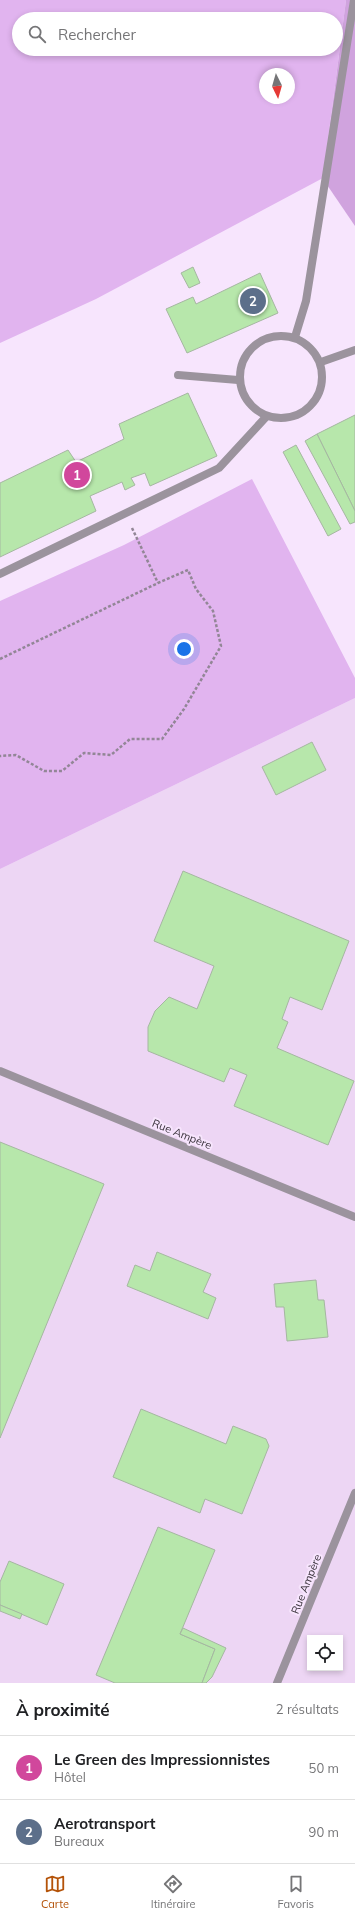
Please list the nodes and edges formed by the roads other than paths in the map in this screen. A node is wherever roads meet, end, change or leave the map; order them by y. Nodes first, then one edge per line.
1 (354, 0) edge
2 (295, 337) junction
3 (355, 350) edge
4 (321, 362) junction
5 (178, 375) dead end
6 (238, 380) junction
7 (266, 417) junction
8 (0, 574) edge
9 (0, 1071) edge
10 (355, 1217) edge
11 (355, 1494) edge
12 (277, 1683) edge

1 - 2 street
2 - 4 street
2 - 6 street
3 - 4 street
4 - 7 street
5 - 6 street
6 - 7 street
7 - 8 street
9 - 10 street, Rue Ampère
11 - 12 street, Rue Ampère

